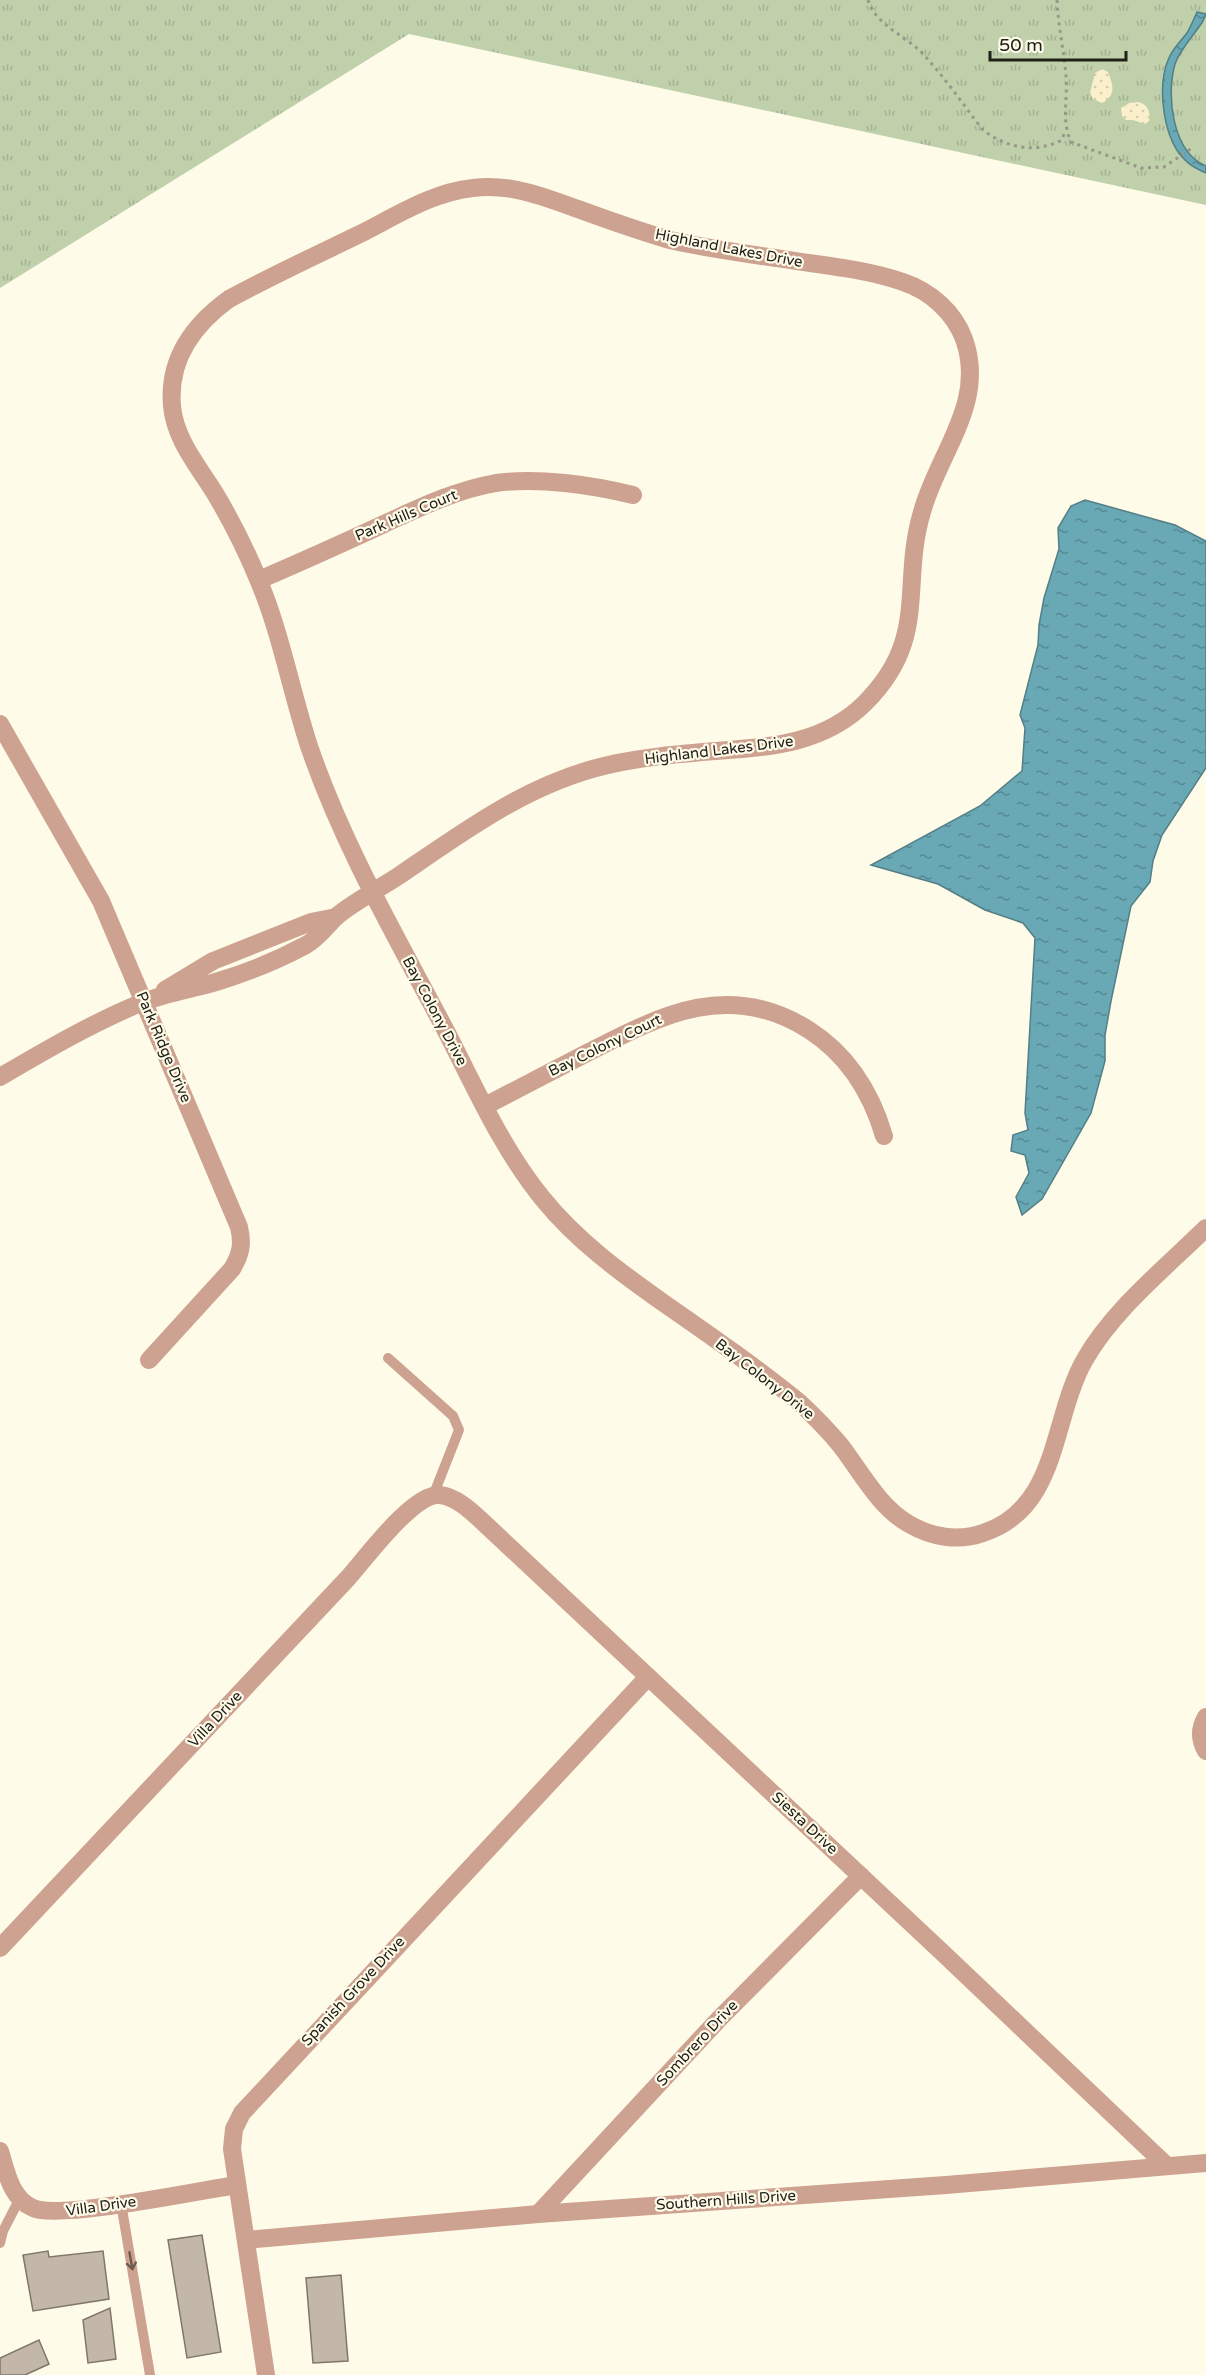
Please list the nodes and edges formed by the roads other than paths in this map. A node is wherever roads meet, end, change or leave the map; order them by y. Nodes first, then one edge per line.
1 (633, 495) dead end
2 (259, 580) junction
3 (0, 724) edge
4 (373, 894) junction
5 (336, 917) junction
6 (255, 944) junction
7 (263, 963) junction
8 (144, 1002) junction
9 (0, 1077) edge
10 (485, 1106) junction
11 (884, 1136) dead end
12 (1206, 1228) edge
13 (388, 1358) dead end
14 (150, 1360) dead end
15 (433, 1496) junction
16 (648, 1677) junction
17 (1206, 1717) edge
18 (1206, 1751) edge
19 (861, 1876) junction
20 (0, 1948) edge
21 (0, 2151) edge
22 (1206, 2163) edge
23 (1167, 2166) junction
24 (237, 2185) junction
25 (20, 2198) junction
26 (121, 2203) junction
27 (538, 2214) junction
28 (246, 2240) junction
29 (0, 2243) edge
30 (150, 2375) edge
31 (266, 2375) edge

1 - 2 street, Park Hills Court
2 - 4 street, Highland Lakes Drive
2 - 4 street, Highland Lakes Drive
3 - 8 street, Park Ridge Drive
4 - 5 street, Highland Lakes Drive
4 - 10 street, Bay Colony Drive
5 - 6 street, Highland Lakes Drive
5 - 7 street, Highland Lakes Drive
6 - 7 street
6 - 8 street, Highland Lakes Drive
7 - 8 street, Highland Lakes Drive
8 - 9 street, Highland Lakes Drive
8 - 14 street, Park Ridge Drive
10 - 11 street, Bay Colony Court
10 - 12 street, Bay Colony Drive
13 - 15 lane
15 - 16 street, Siesta Drive
15 - 20 street, Villa Drive
16 - 19 street, Siesta Drive
16 - 24 street, Spanish Grove Drive
17 - 18 street
19 - 23 street, Siesta Drive
19 - 27 street, Sombrero Drive
21 - 25 street
22 - 23 street, Southern Hills Drive
23 - 27 street, Southern Hills Drive
24 - 26 street, Villa Drive
24 - 28 street, Spanish Grove Drive
25 - 26 street, Villa Drive
25 - 29 lane
26 -> 30 lane
27 - 28 street, Southern Hills Drive
28 - 31 street, Spanish Grove Drive

